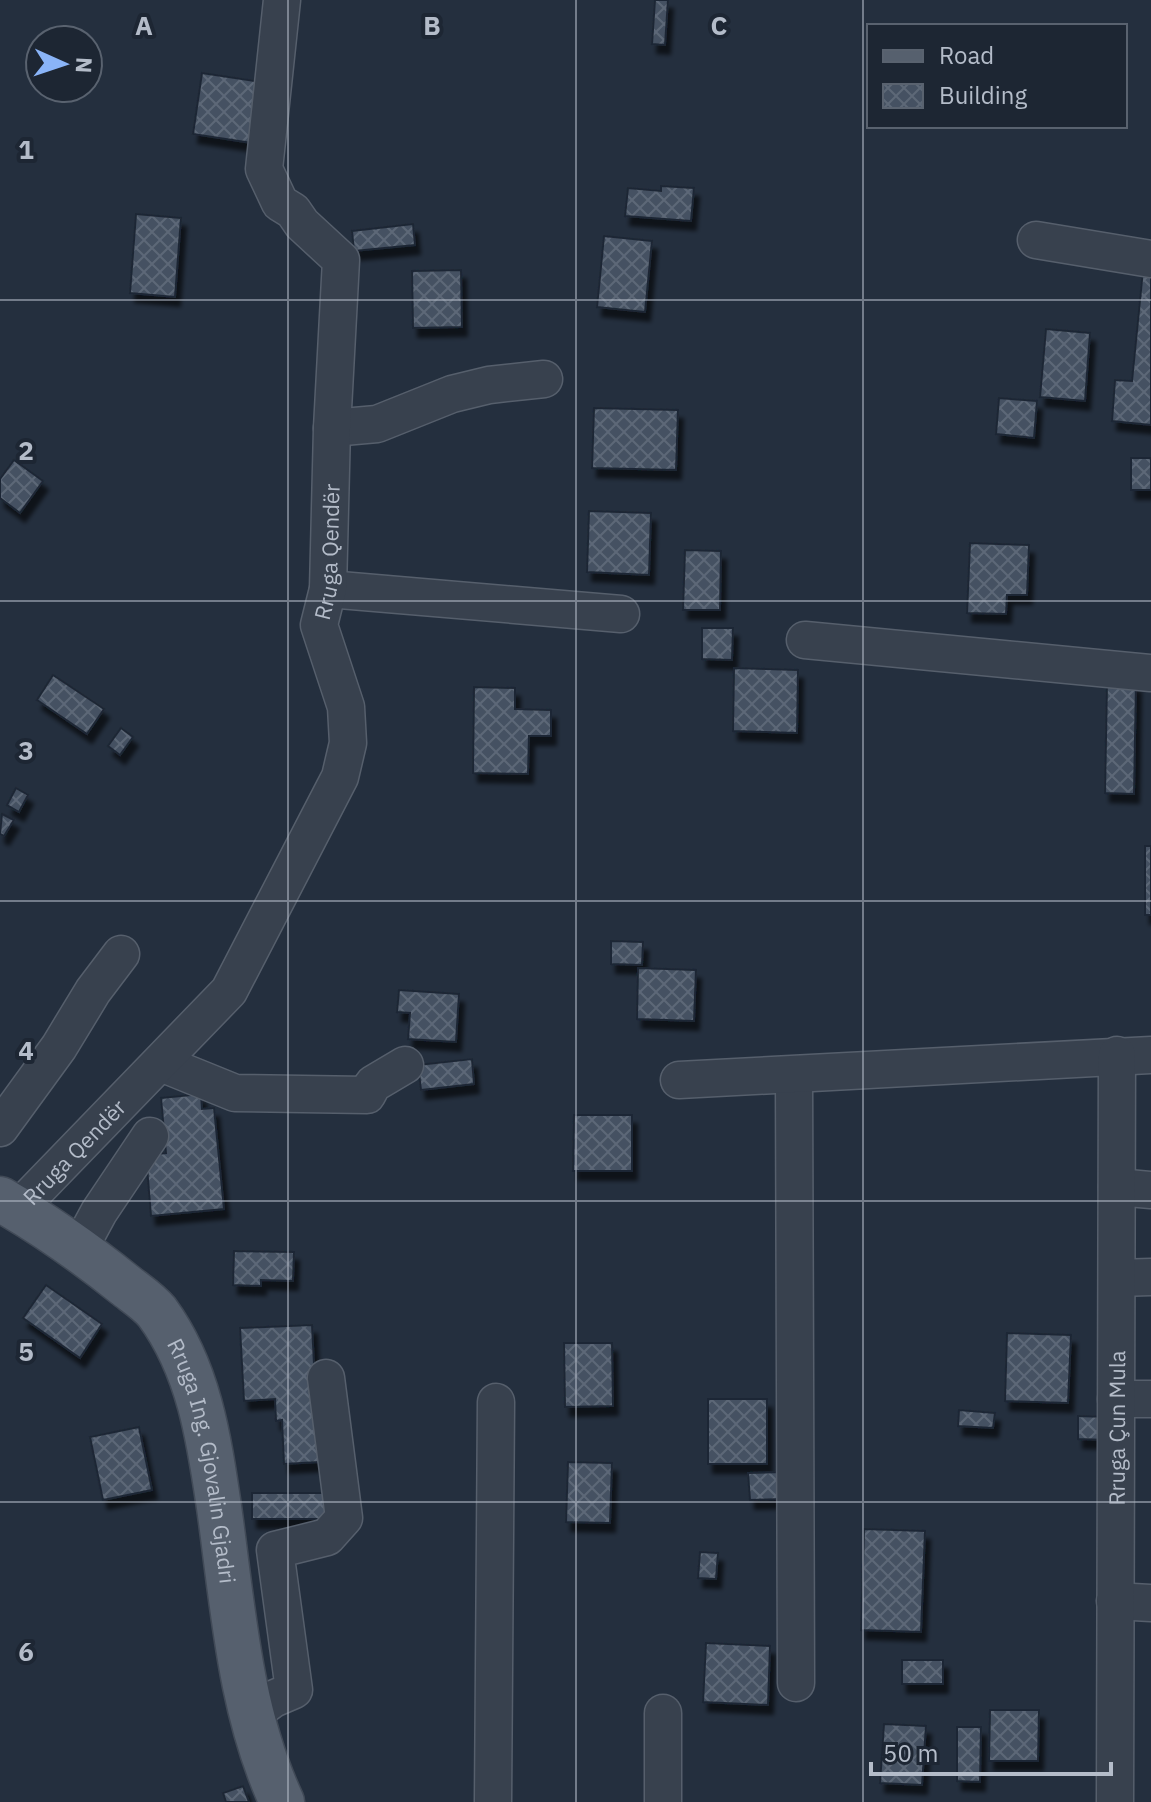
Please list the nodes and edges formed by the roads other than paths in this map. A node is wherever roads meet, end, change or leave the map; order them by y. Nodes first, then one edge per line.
1 (282, 0) edge
2 (1036, 240) dead end
3 (1151, 259) edge
4 (544, 379) dead end
5 (332, 428) junction
6 (328, 589) junction
7 (621, 614) dead end
8 (805, 640) dead end
9 (1151, 673) edge
10 (121, 954) dead end
11 (1134, 1055) edge
12 (161, 1063) junction
13 (405, 1065) dead end
14 (794, 1076) junction
15 (679, 1080) dead end
16 (0, 1128) edge
17 (150, 1136) dead end
18 (1134, 1188) edge
19 (9, 1204) edge
20 (79, 1249) junction
21 (1134, 1277) edge
22 (326, 1378) dead end
23 (1134, 1399) edge
24 (496, 1402) dead end
25 (1115, 1601) junction
26 (1151, 1603) edge
27 (796, 1683) dead end
28 (663, 1713) dead end
29 (250, 1716) junction
30 (282, 1802) edge
31 (493, 1802) edge
32 (663, 1802) edge
33 (1115, 1802) edge

1 - 5 street, Rruga Qendër
2 - 3 street
4 - 5 street
5 - 6 street, Rruga Qendër
6 - 7 street
6 - 12 street, Rruga Qendër
8 - 9 street
10 - 16 street
11 - 14 street, Rruga Çun Mula
11 - 18 street, Rruga Çun Mula
12 - 13 street
12 - 19 street, Rruga Qendër
14 - 15 street, Rruga Çun Mula
14 - 27 street
17 - 20 street
18 - 21 street, Rruga Çun Mula
19 - 20 main road, Rruga Ing. Gjovalin Gjadri
20 - 29 main road, Rruga Ing. Gjovalin Gjadri
21 - 23 street, Rruga Çun Mula
22 - 29 street
23 - 25 street, Rruga Çun Mula
24 - 31 street
25 - 26 street
25 - 33 street, Rruga Çun Mula
28 - 32 street
29 - 30 main road, Rruga Ing. Gjovalin Gjadri

